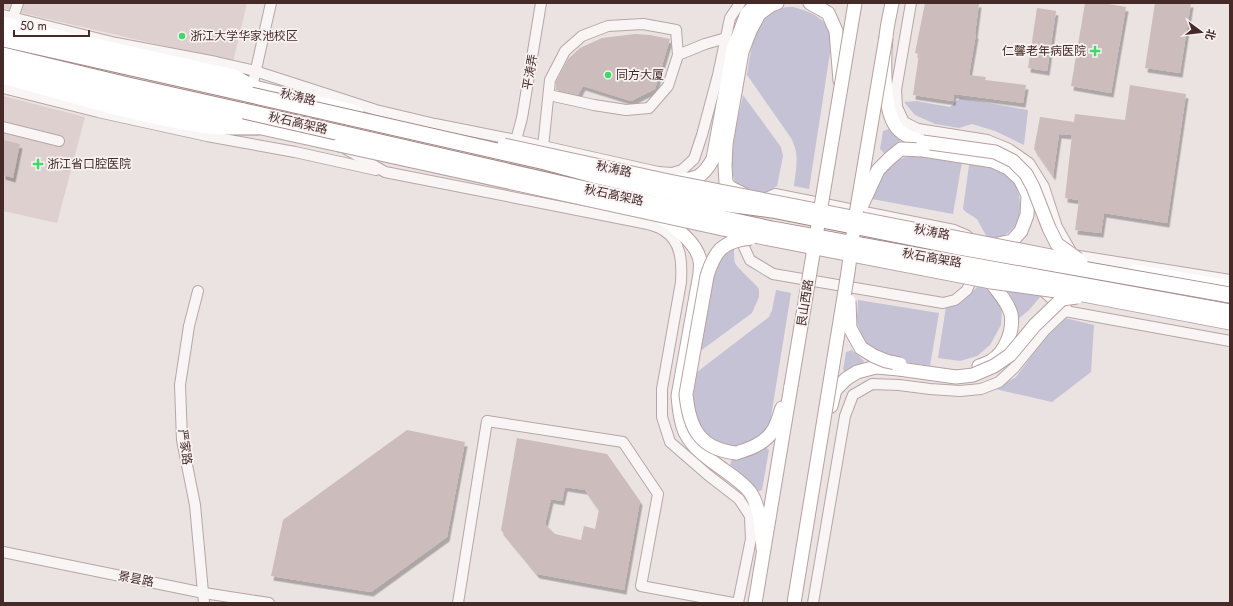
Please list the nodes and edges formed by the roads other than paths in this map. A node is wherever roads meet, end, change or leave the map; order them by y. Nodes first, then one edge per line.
1 (18, 3) edge
2 (272, 3) edge
3 (541, 3) edge
4 (740, 3) edge
5 (758, 3) edge
6 (777, 3) edge
7 (810, 3) edge
8 (855, 3) edge
9 (892, 3) edge
10 (911, 3) edge
11 (3, 15) edge
12 (8, 20) edge
13 (3, 28) edge
14 (886, 37) junction
15 (726, 38) junction
16 (3, 39) edge
17 (3, 55) edge
18 (678, 55) junction
19 (3, 67) edge
20 (255, 71) junction
21 (3, 76) edge
22 (252, 87) junction
23 (3, 88) edge
24 (840, 92) junction
25 (549, 94) junction
26 (3, 127) edge
27 (258, 127) junction
28 (516, 140) junction
29 (60, 141) dead end
30 (340, 145) junction
31 (543, 146) junction
32 (385, 172) junction
33 (658, 172) junction
34 (669, 181) junction
35 (747, 196) junction
36 (654, 213) junction
37 (855, 220) junction
38 (745, 228) junction
39 (759, 237) junction
40 (998, 244) junction
41 (1078, 258) junction
42 (975, 270) junction
43 (848, 272) junction
44 (1230, 280) edge
45 (991, 282) junction
46 (1230, 287) edge
47 (198, 291) dead end
48 (1086, 295) junction
49 (1230, 295) edge
50 (1065, 311) junction
51 (1230, 312) edge
52 (1230, 323) edge
53 (1230, 341) edge
54 (791, 386) junction
55 (815, 476) junction
56 (763, 549) junction
57 (3, 552) edge
58 (204, 598) edge
59 (269, 603) edge
60 (458, 603) edge
61 (733, 603) edge
62 (738, 603) edge
63 (755, 603) edge
64 (794, 603) edge
65 (813, 603) edge

1 - 12 street
2 - 20 street
3 - 28 street, 平涛弄
4 - 15 street
5 - 34 main road, bridge
6 - 35 main road, bridge
7 - 24 main road, bridge
8 - 24 main road, 艮山西路, bridge
9 - 14 main road
10 - 41 street
11 - 12 street
12 - 20 street
12 - 22 highway
13 - 22 main road, 秋涛路
14 - 37 main road, bridge
14 - 41 main road, bridge
15 - 18 street
15 - 33 street
16 - 49 highway, 秋石高架路, bridge
17 - 51 highway, 秋石高架路, bridge
18 - 25 street
18 - 25 street
19 - 27 main road
20 - 22 street
20 - 28 street
21 - 27 highway
22 - 34 main road, 秋涛路, bridge
23 - 32 street
24 - 54 main road, 艮山西路, bridge
25 - 31 street
26 - 29 street
27 - 30 main road
28 - 31 street
30 - 32 street
30 - 36 main road, bridge
31 - 33 street
32 - 36 street
33 - 36 street
34 - 35 main road, 秋涛路, bridge
35 - 40 main road, 秋涛路, bridge
36 - 38 street
36 - 39 main road, bridge
36 - 56 main road
36 - 62 street
37 - 40 main road, bridge
37 - 43 main road, bridge
38 - 42 street
38 - 42 street
39 - 45 main road, bridge
39 - 54 main road, bridge
40 - 41 main road, 秋涛路, bridge
41 - 42 street
41 - 44 street
41 - 46 main road, 秋涛路
41 - 50 street
42 - 50 street
43 - 45 main road, bridge
43 - 55 main road, bridge
45 - 48 main road, bridge
47 - 58 street, 严家路
48 - 52 main road, bridge
48 - 55 main road, bridge
50 - 53 street
50 - 65 street
54 - 56 main road, 艮山西路
55 - 64 main road, bridge
56 - 63 main road, 艮山西路
57 - 58 street, 景昙路
58 - 59 street, 景昙路
60 - 61 street

